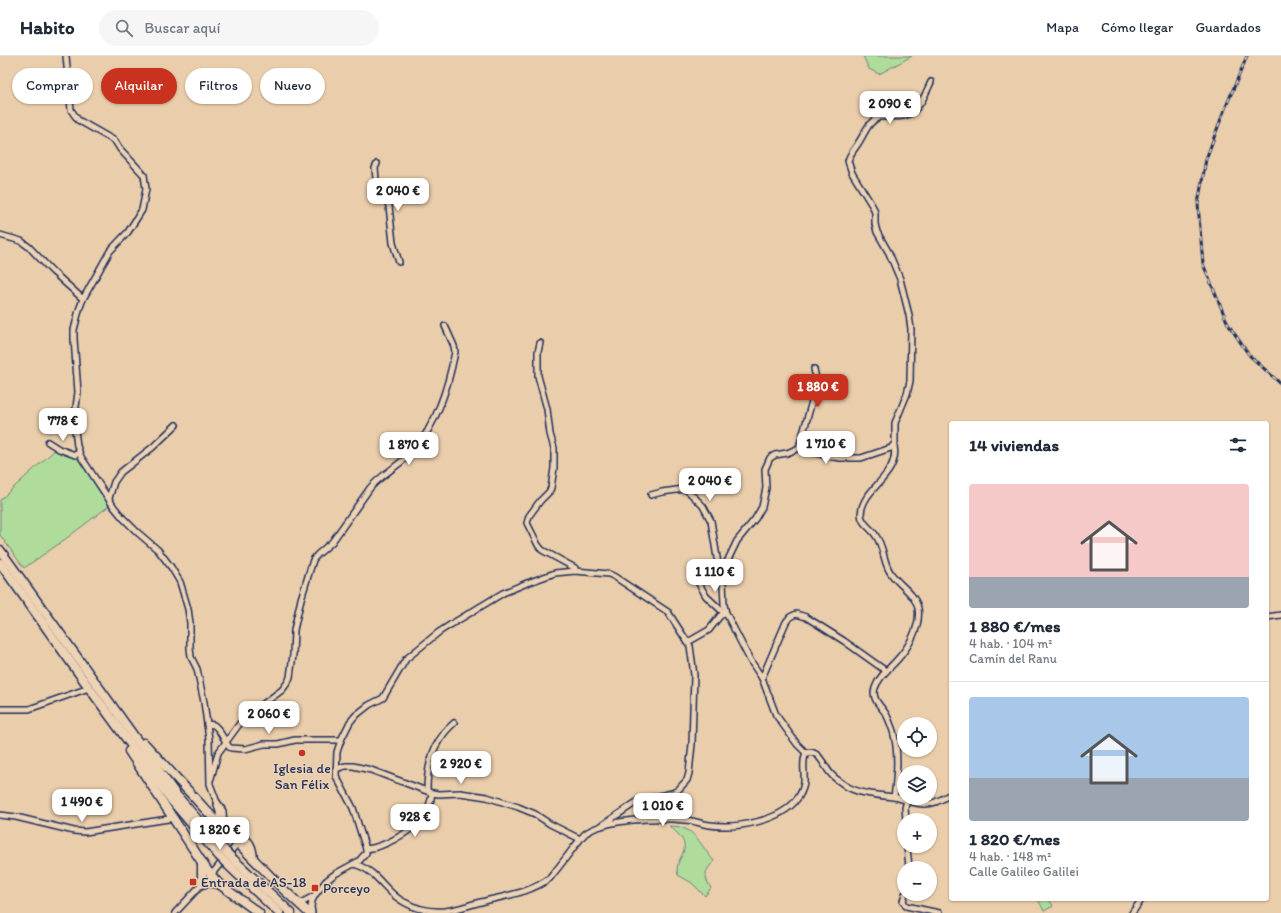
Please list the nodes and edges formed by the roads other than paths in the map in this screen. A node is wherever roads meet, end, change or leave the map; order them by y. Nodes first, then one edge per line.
1 (66, 56) edge
2 (931, 82) dead end
3 (377, 164) dead end
4 (0, 235) edge
5 (399, 262) dead end
6 (83, 298) junction
7 (445, 326) dead end
8 (540, 343) dead end
9 (814, 369) dead end
10 (176, 425) dead end
11 (48, 442) dead end
12 (894, 446) junction
13 (799, 448) junction
14 (79, 453) junction
15 (651, 495) dead end
16 (109, 498) junction
17 (0, 550) edge
18 (0, 563) edge
19 (576, 571) junction
20 (723, 574) junction
21 (697, 580) dead end
22 (725, 613) junction
23 (1281, 615) edge
24 (1269, 617) edge
25 (688, 642) junction
26 (886, 671) junction
27 (762, 678) junction
28 (92, 687) junction
29 (0, 709) edge
30 (454, 723) dead end
31 (207, 724) junction
32 (341, 740) junction
33 (226, 742) junction
34 (806, 753) junction
35 (336, 769) junction
36 (210, 784) junction
37 (427, 790) junction
38 (432, 793) junction
39 (949, 795) edge
40 (894, 797) junction
41 (897, 798) edge
42 (216, 800) junction
43 (937, 801) edge
44 (0, 815) edge
45 (171, 816) junction
46 (217, 822) junction
47 (601, 826) junction
48 (224, 829) junction
49 (580, 839) junction
50 (238, 843) junction
51 (366, 849) junction
52 (232, 863) junction
53 (202, 864) junction
54 (354, 864) junction
55 (213, 873) junction
56 (202, 884) junction
57 (220, 884) junction
58 (315, 895) junction
59 (903, 901) edge
60 (1141, 901) edge
61 (305, 908) edge
62 (175, 913) edge
63 (259, 913) edge
64 (279, 913) edge
65 (291, 913) edge
66 (939, 913) edge
67 (1132, 913) edge

1 - 6 street
2 - 12 street
3 - 5 street
4 - 6 street
6 - 14 street
7 - 33 street
8 - 19 street
9 - 13 street
10 - 16 street
11 - 14 street
12 - 13 street
12 - 26 street
13 - 20 street
14 - 16 street
15 - 20 street
16 - 31 street
17 - 28 highway
18 - 28 highway
19 - 25 street
19 - 32 street
20 - 22 street
21 - 22 street
22 - 25 street
22 - 27 street
23 - 24 street
25 - 47 street
26 - 27 street
26 - 40 street
27 - 34 street
28 - 29 street
28 - 45 highway
28 - 46 highway
28 - 52 highway, bridge
30 - 37 street
31 - 33 street
31 - 36 street
32 - 33 street
32 - 35 street
33 - 36 street
34 - 40 street
34 - 47 street
35 - 37 street
35 - 51 street
36 - 42 street
37 - 38 street
38 - 49 street
38 - 51 street
39 - 43 street
40 - 41 street
42 - 46 street
42 - 48 street
44 - 45 street
45 - 53 highway
46 - 48 highway
47 - 49 street
48 - 50 highway
49 - 54 street
50 - 55 street
50 - 61 highway
51 - 54 street
52 - 64 highway
52 - 65 highway
53 - 55 highway
53 - 56 highway
54 - 58 street
55 - 56 street
55 - 57 highway
56 - 57 highway
56 - 62 street
57 - 63 highway
58 - 61 street
58 - 61 street
59 - 66 street
60 - 67 street

